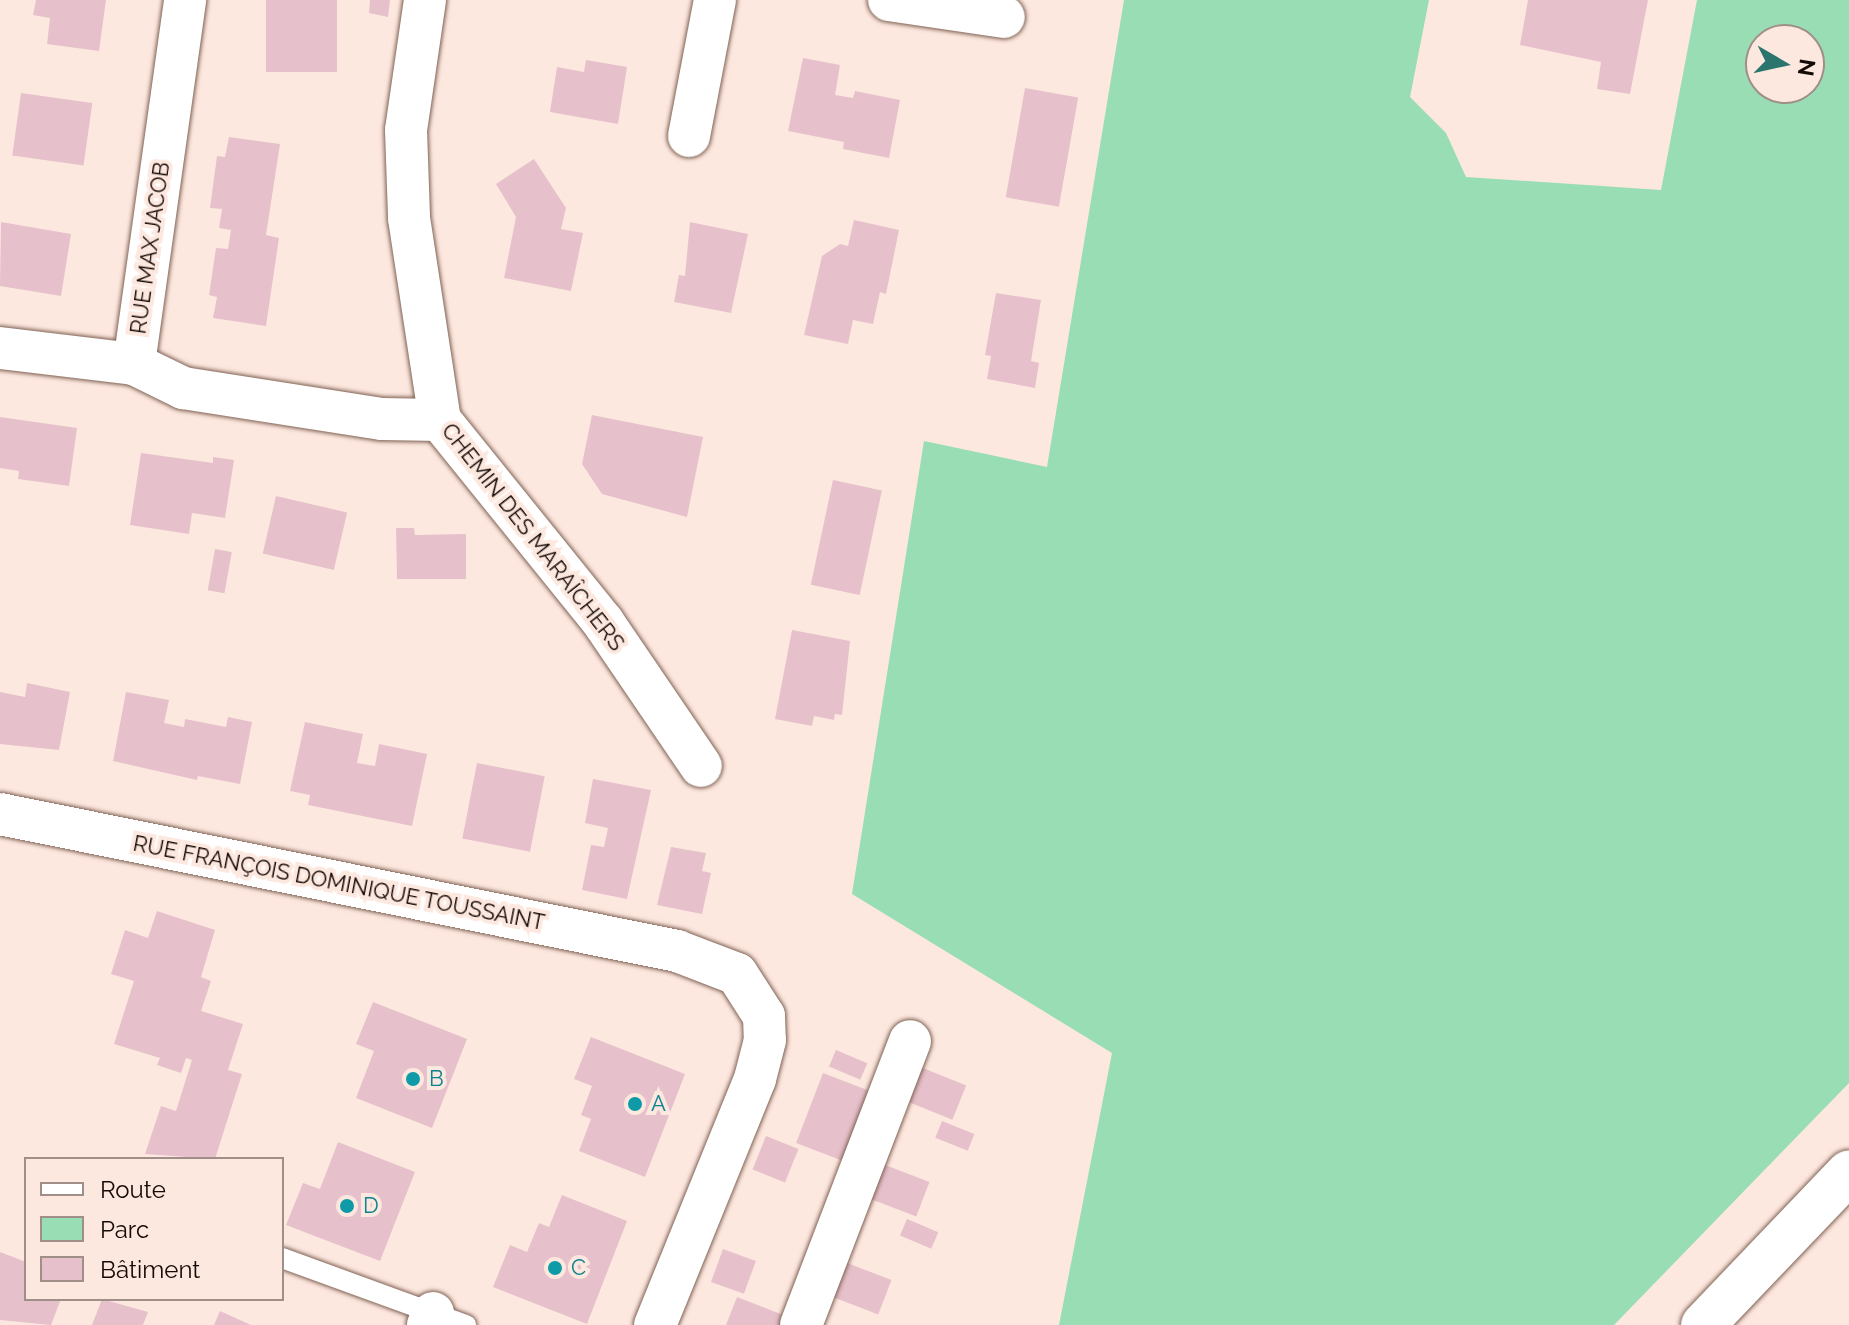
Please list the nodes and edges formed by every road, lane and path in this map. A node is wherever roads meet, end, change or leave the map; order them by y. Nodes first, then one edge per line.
1 (185, 0) edge
2 (425, 0) edge
3 (715, 0) edge
4 (889, 0) edge
5 (1004, 17) dead end
6 (689, 136) dead end
7 (0, 348) edge
8 (134, 364) junction
9 (440, 420) junction
10 (701, 766) dead end
11 (0, 814) edge
12 (910, 1041) dead end
13 (1849, 1172) edge
14 (284, 1259) edge
15 (442, 1321) edge
16 (655, 1325) edge
17 (801, 1325) edge
18 (1703, 1325) edge

1 - 8 street, RUE MAX JACOB
2 - 9 street, CHEMIN DES MARAÎCHERS
3 - 6 street
4 - 5 street
7 - 8 street, RUE MAX JACOB
8 - 9 street
9 - 10 street, CHEMIN DES MARAÎCHERS
11 - 16 street, RUE FRANÇOIS DOMINIQUE TOUSSAINT
12 - 17 street
13 - 18 main road
14 - 15 lane

